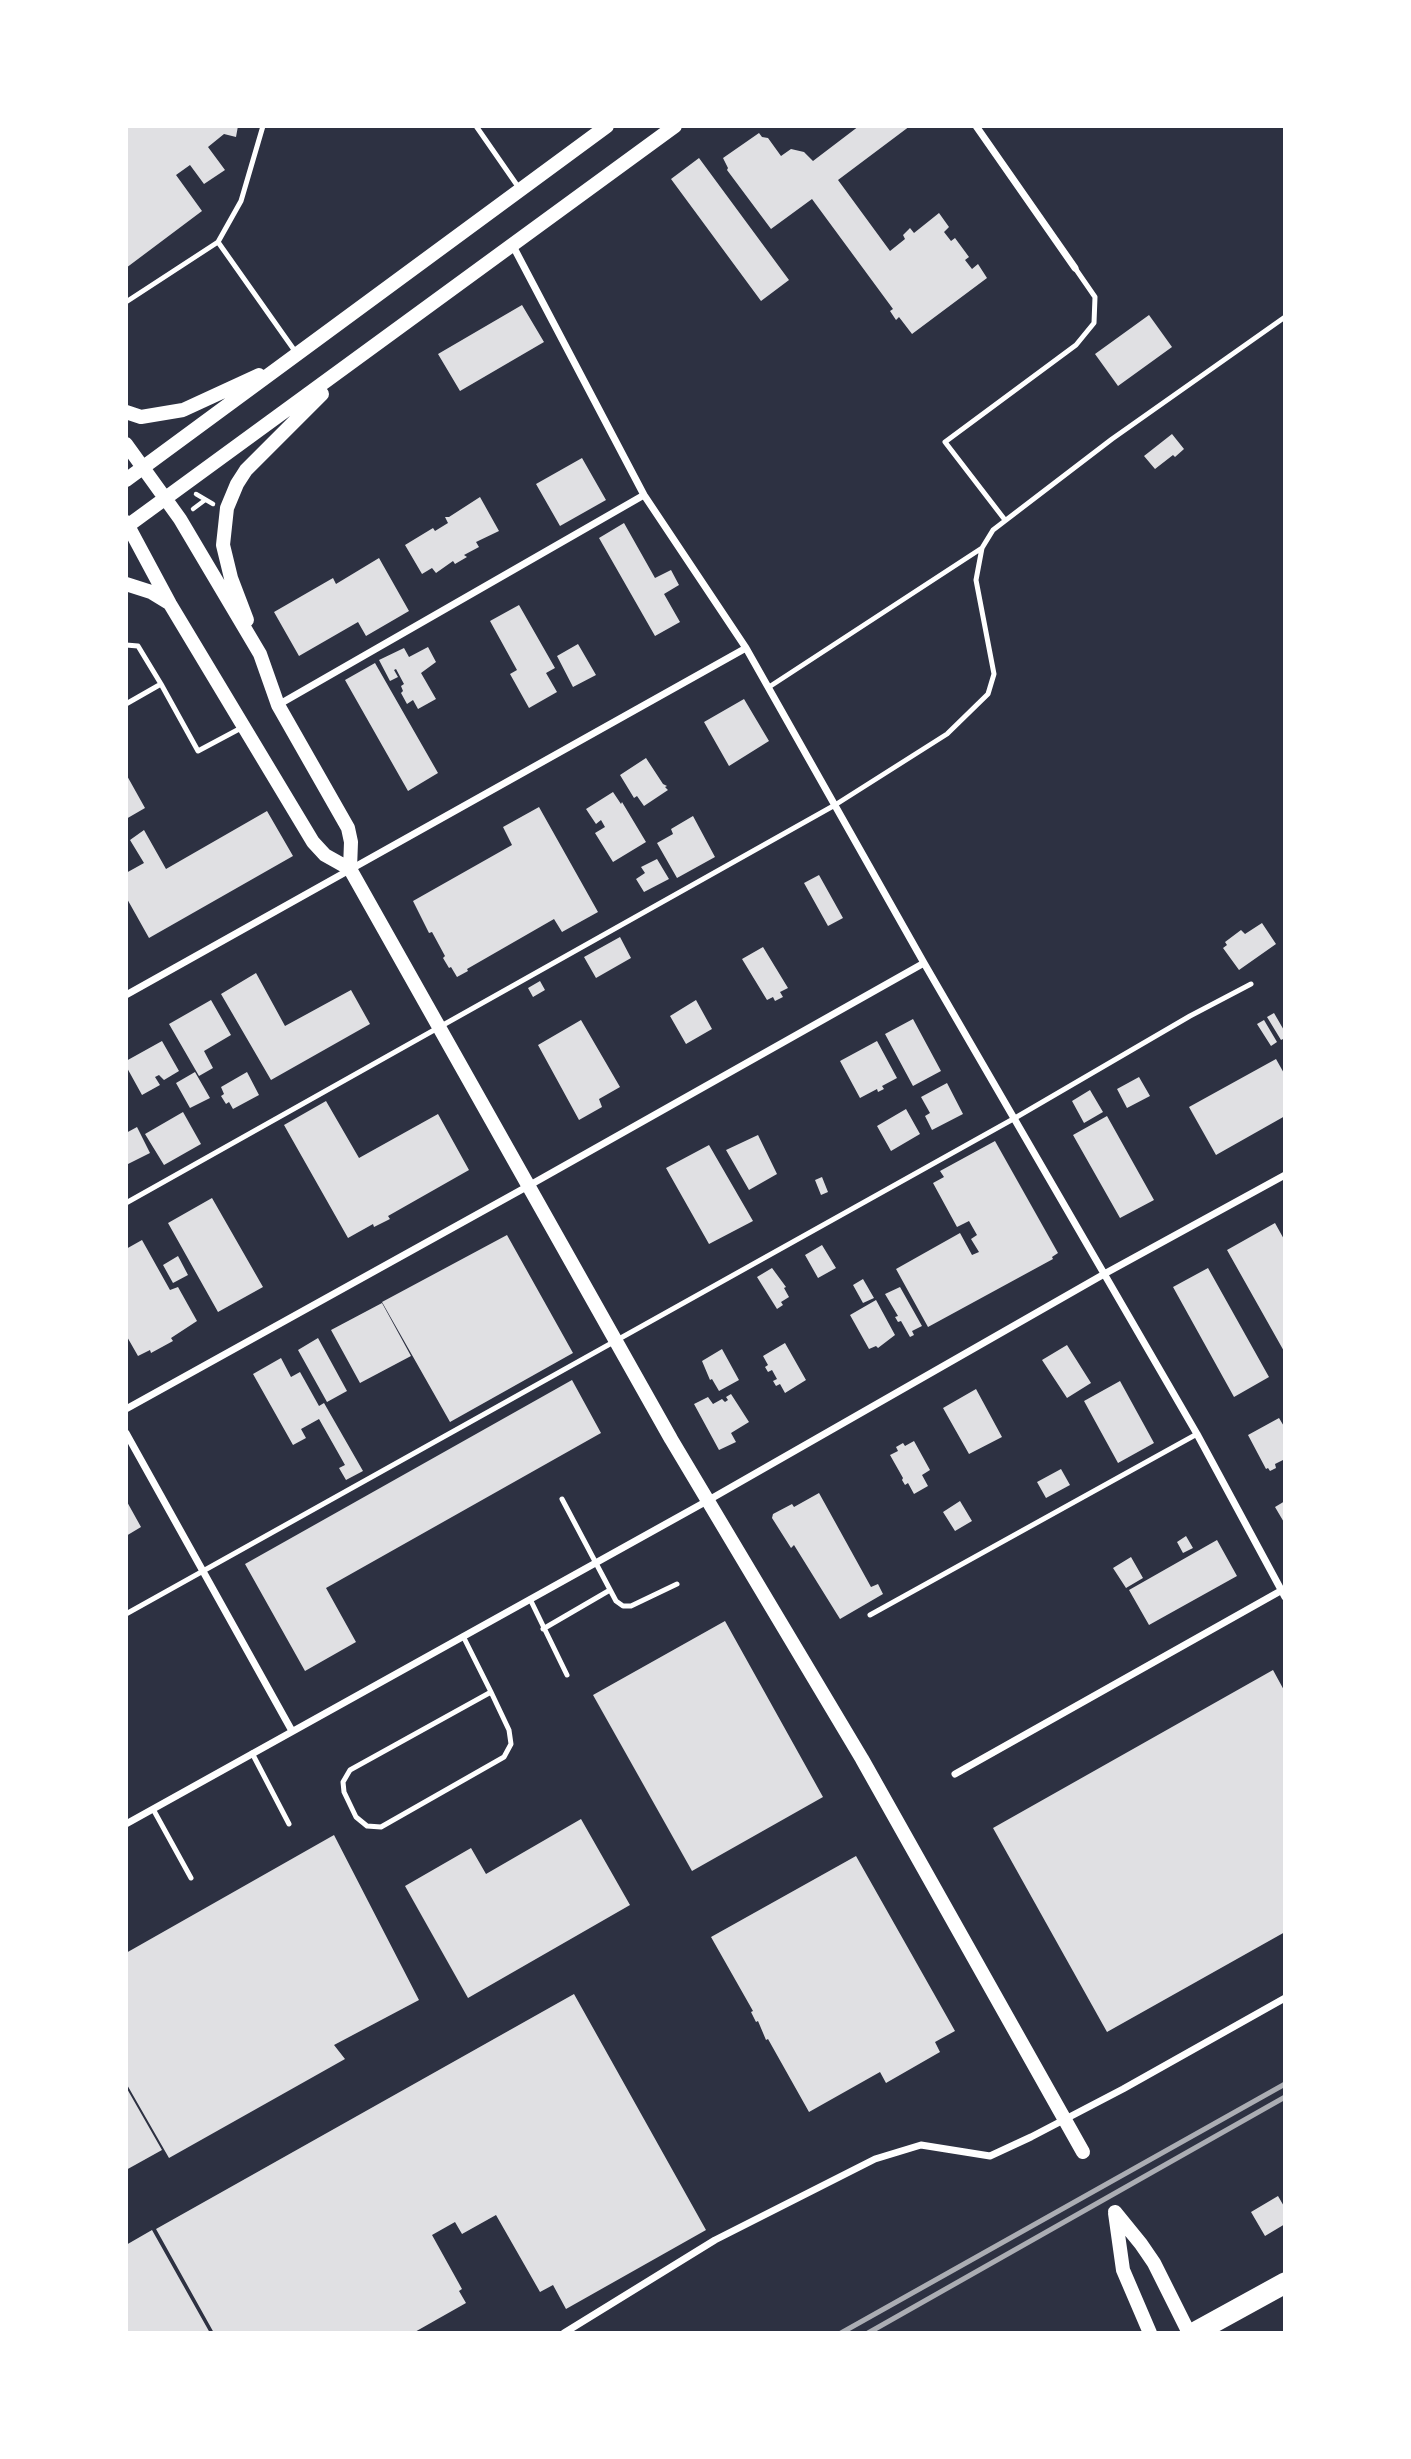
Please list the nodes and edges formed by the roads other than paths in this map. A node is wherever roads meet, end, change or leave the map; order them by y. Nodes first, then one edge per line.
1 (263, 126) edge
2 (476, 126) edge
3 (607, 126) edge
4 (674, 126) edge
5 (976, 126) edge
6 (520, 191) junction
7 (218, 242) junction
8 (513, 246) junction
9 (1075, 268) joint
10 (126, 302) edge
11 (1285, 317) edge
12 (296, 356) junction
13 (353, 363) junction
14 (126, 412) edge
15 (126, 444) edge
16 (143, 467) junction
17 (126, 480) edge
18 (644, 495) junction
19 (165, 498) junction
20 (1005, 520) junction
21 (127, 525) edge
22 (982, 548) junction
23 (126, 584) edge
24 (170, 604) junction
25 (126, 645) edge
26 (747, 648) junction
27 (260, 654) junction
28 (161, 684) junction
29 (769, 687) junction
30 (126, 704) edge
31 (278, 705) junction
32 (243, 727) junction
33 (835, 805) junction
34 (351, 869) junction
35 (924, 963) junction
36 (1251, 984) dead end
37 (126, 995) edge
38 (440, 1027) junction
39 (1015, 1118) junction
40 (1285, 1175) edge
41 (530, 1185) junction
42 (126, 1203) edge
43 (1106, 1273) junction
44 (616, 1340) junction
45 (126, 1409) edge
46 (126, 1433) edge
47 (1197, 1434) junction
48 (562, 1499) dead end
49 (708, 1502) junction
50 (596, 1563) junction
51 (202, 1570) junction
52 (677, 1584) dead end
53 (610, 1590) junction
54 (1284, 1592) edge
55 (530, 1599) junction
56 (126, 1614) edge
57 (870, 1615) dead end
58 (543, 1629) junction
59 (463, 1636) junction
60 (567, 1675) dead end
61 (491, 1692) junction
62 (292, 1731) junction
63 (252, 1753) junction
64 (955, 1774) dead end
65 (153, 1810) junction
66 (126, 1824) edge
67 (289, 1824) dead end
68 (191, 1878) dead end
69 (1285, 1998) edge
70 (1083, 2152) dead end
71 (1285, 2283) edge
72 (564, 2333) edge
73 (1150, 2333) edge
74 (1192, 2333) edge

1 - 7 lane
2 - 6 lane
3 - 6 main road
4 - 8 main road
5 - 9 street
6 - 12 main road
7 - 10 lane
7 - 12 lane
8 - 13 main road
8 - 18 street
9 - 20 lane
11 - 20 lane
12 - 14 main road
12 - 16 main road
13 - 19 main road
13 - 27 main road
15 - 16 main road
16 - 17 main road
16 - 19 main road
18 - 26 street
18 - 31 street
19 - 21 main road
19 - 27 main road
20 - 22 lane
21 - 24 main road
22 - 29 lane
22 - 33 lane
23 - 24 main road
24 - 32 main road
25 - 28 lane
26 - 29 street
26 - 34 street
27 - 31 main road
28 - 30 lane
28 - 32 lane
29 - 33 street
31 - 34 main road
32 - 34 main road
33 - 35 street
33 - 38 lane
34 - 37 street
34 - 38 main road
35 - 39 street
35 - 41 street
36 - 39 lane
38 - 41 main road
38 - 42 lane
39 - 43 street
39 - 44 lane
40 - 43 street
41 - 44 main road
41 - 45 street
43 - 47 street
43 - 49 street
44 - 49 main road
44 - 51 lane
46 - 51 street
47 - 54 street
47 - 57 lane
48 - 50 lane
49 - 50 street
49 - 70 main road
50 - 53 lane
50 - 55 street
51 - 56 lane
51 - 62 street
52 - 53 lane
53 - 58 lane
54 - 64 street
55 - 58 lane
55 - 59 street
58 - 60 lane
59 - 61 lane
59 - 62 street
61 - 61 lane
62 - 63 street
63 - 65 street
63 - 67 lane
65 - 66 street
65 - 68 lane
69 - 72 street
71 - 74 highway
73 - 74 main road

